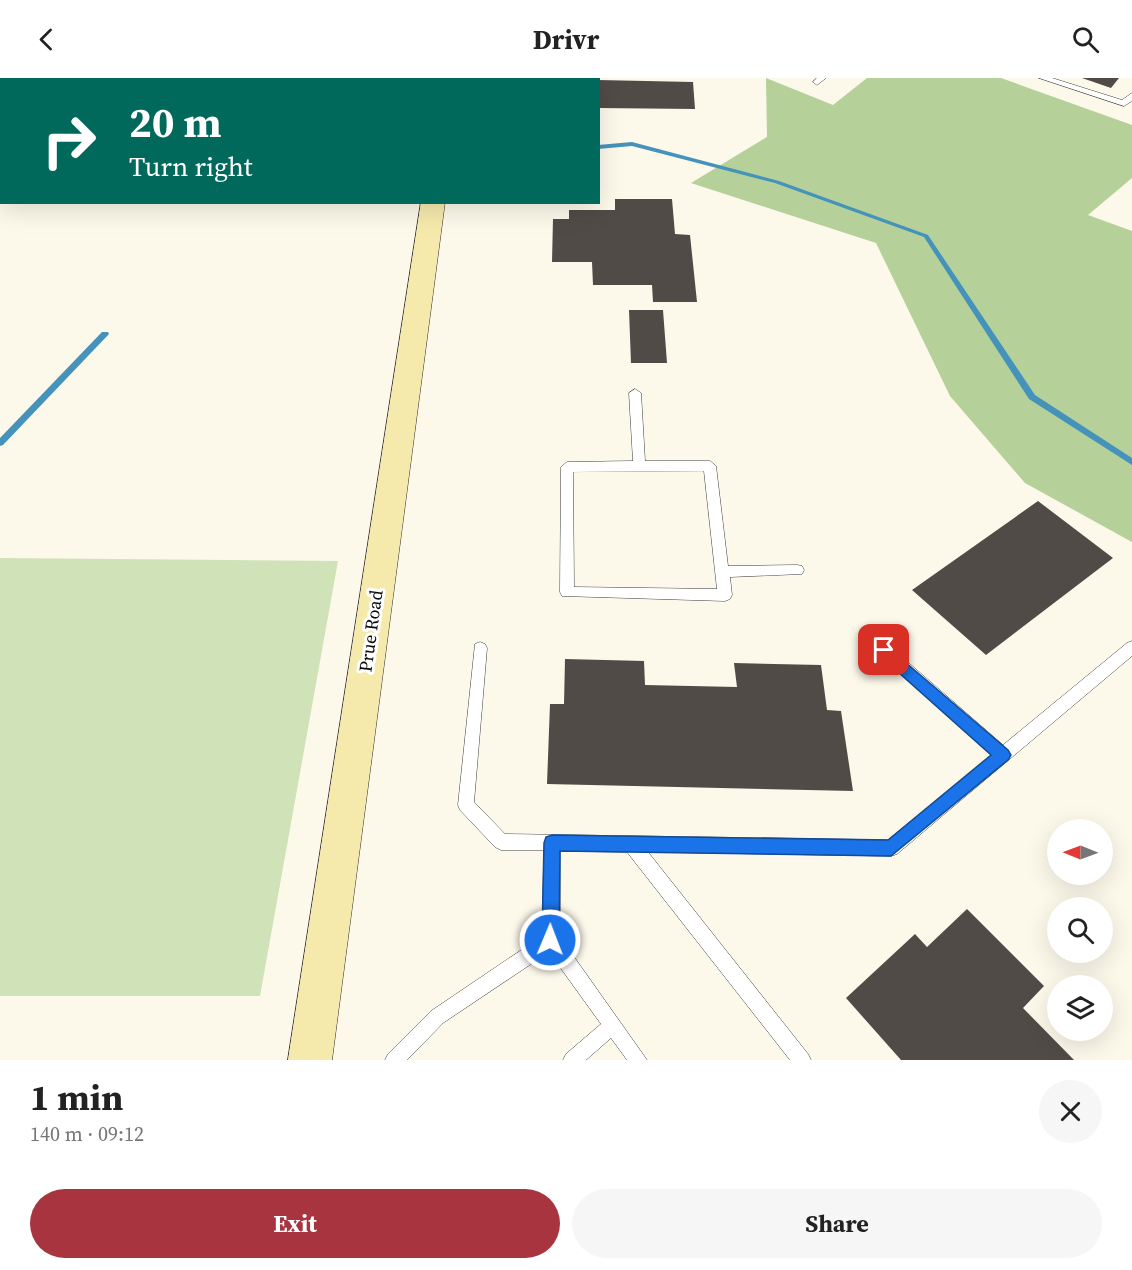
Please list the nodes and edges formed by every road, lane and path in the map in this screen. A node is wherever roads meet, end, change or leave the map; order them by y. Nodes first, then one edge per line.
1 (1043, 78) edge
2 (1128, 99) edge
3 (433, 204) edge
4 (635, 393) dead end
5 (639, 466) junction
6 (797, 570) dead end
7 (722, 573) junction
8 (867, 635) dead end
9 (1132, 647) edge
10 (480, 648) dead end
11 (1003, 755) junction
12 (552, 843) junction
13 (631, 844) junction
14 (550, 940) junction
15 (613, 1025) junction
16 (310, 1060) edge
17 (394, 1060) edge
18 (572, 1060) edge
19 (638, 1060) edge
20 (802, 1060) edge

1 - 2 lane
3 - 16 street, Prue Road
4 - 5 lane
5 - 7 lane
5 - 7 lane
6 - 7 lane
8 - 11 lane
9 - 11 lane
10 - 12 lane
11 - 13 lane
12 - 13 lane
12 - 14 lane
13 - 20 lane
14 - 15 lane
14 - 17 lane
15 - 18 lane
15 - 19 lane

